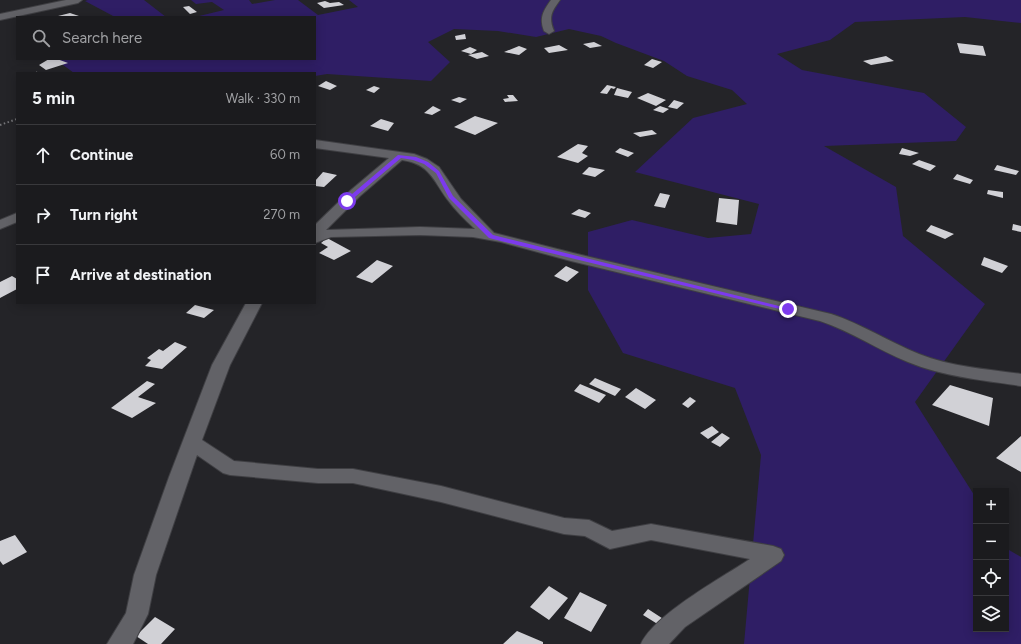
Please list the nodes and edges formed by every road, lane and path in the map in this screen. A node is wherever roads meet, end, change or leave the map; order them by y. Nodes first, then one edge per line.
1 (36, 0) edge
2 (78, 0) edge
3 (556, 0) edge
4 (48, 7) junction
5 (0, 17) edge
6 (549, 31) dead end
7 (16, 120) edge
8 (0, 125) edge
9 (316, 144) edge
10 (400, 156) junction
11 (16, 217) edge
12 (0, 225) edge
13 (316, 233) edge
14 (491, 236) junction
15 (316, 238) edge
16 (253, 304) edge
17 (1021, 380) edge
18 (192, 443) junction
19 (119, 644) edge
20 (652, 644) edge

1 - 4 street
2 - 4 street
3 - 6 street
4 - 5 street
7 - 8 path
9 - 10 street
10 - 13 street
10 - 14 street
11 - 12 street
14 - 15 street
14 - 17 street
16 - 18 street
18 - 19 street
18 - 20 street

